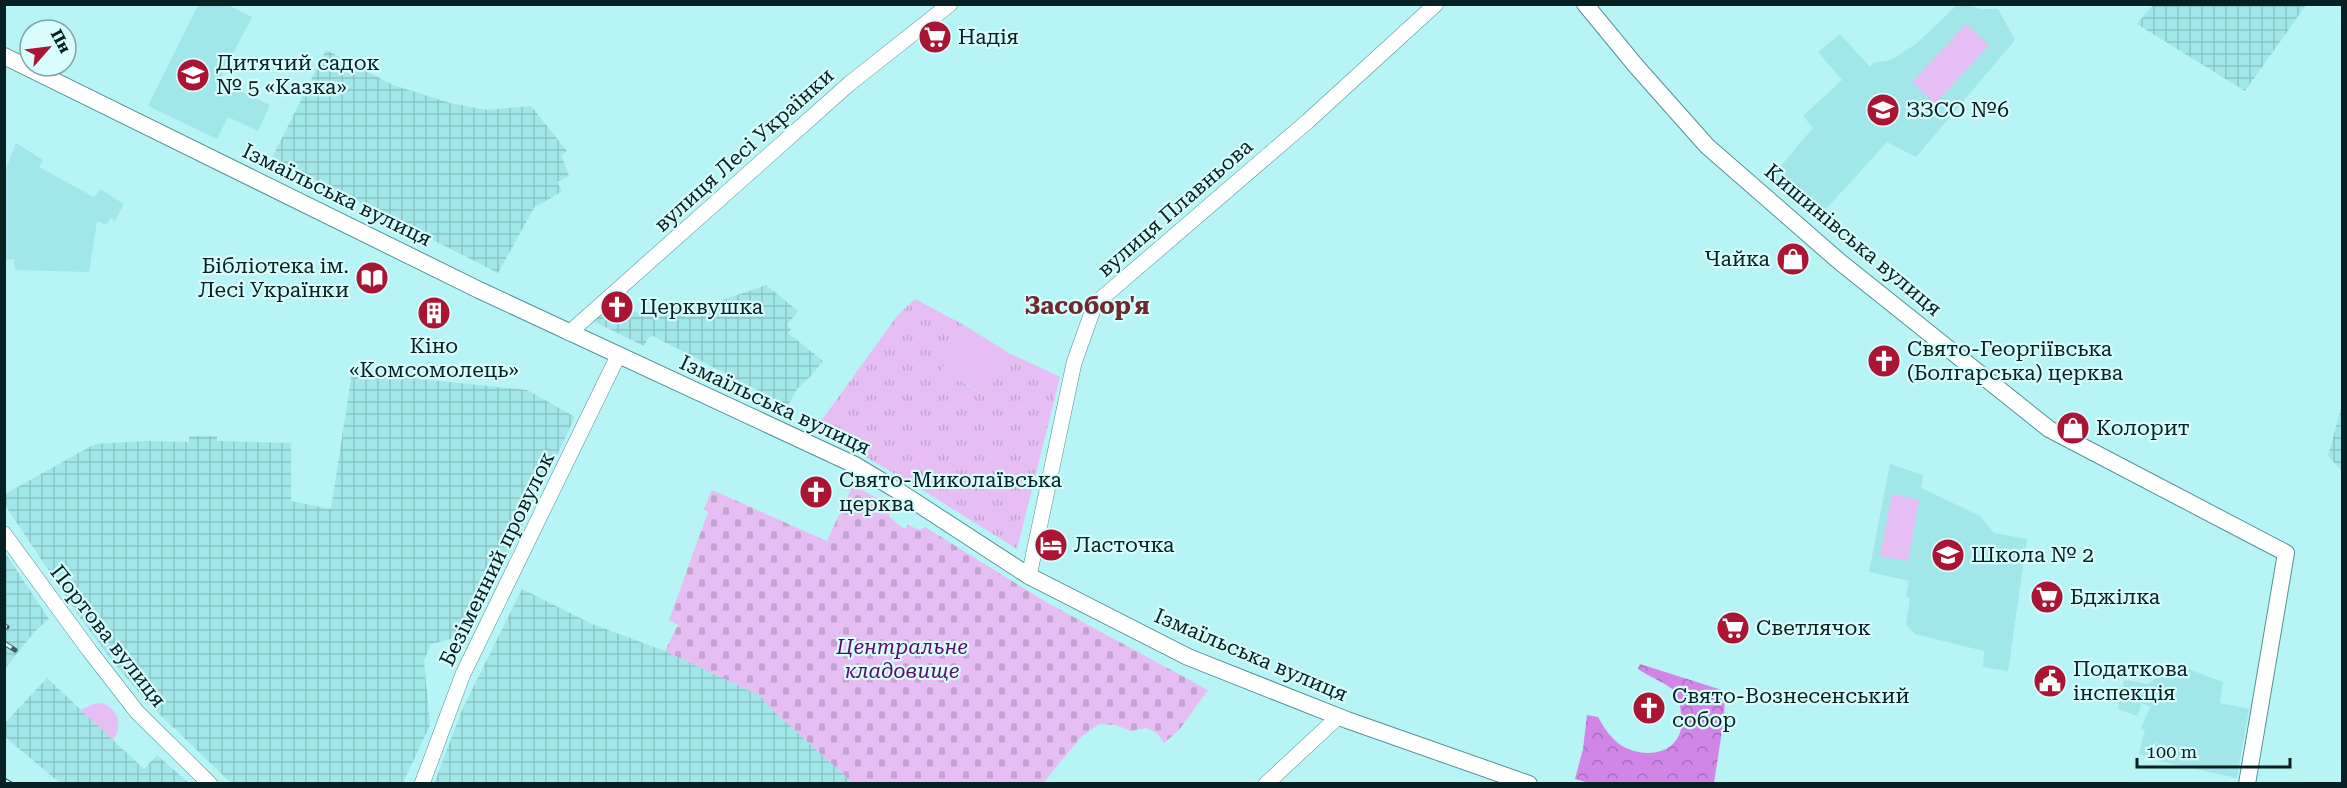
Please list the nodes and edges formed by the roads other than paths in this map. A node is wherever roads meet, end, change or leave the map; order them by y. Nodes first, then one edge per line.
1 (950, 4) edge
2 (1436, 4) edge
3 (1585, 4) edge
4 (4, 56) edge
5 (569, 333) junction
6 (618, 356) junction
7 (4, 534) edge
8 (1029, 576) junction
9 (1338, 717) junction
10 (210, 783) edge
11 (422, 783) edge
12 (1266, 783) edge
13 (1528, 783) edge
14 (2247, 783) edge

1 - 5 street, вулиця Лесі Українки
2 - 8 street, вулиця Плавньова
3 - 14 main road, Кишинівська вулиця
4 - 5 main road, Ізмаїльська вулиця
5 - 6 main road, Ізмаїльська вулиця
6 - 8 main road, Ізмаїльська вулиця
6 - 11 street, Безіменний провулок
7 - 10 street, Портова вулиця
8 - 9 main road, Ізмаїльська вулиця
9 - 12 street
9 - 13 main road, Ізмаїльська вулиця

